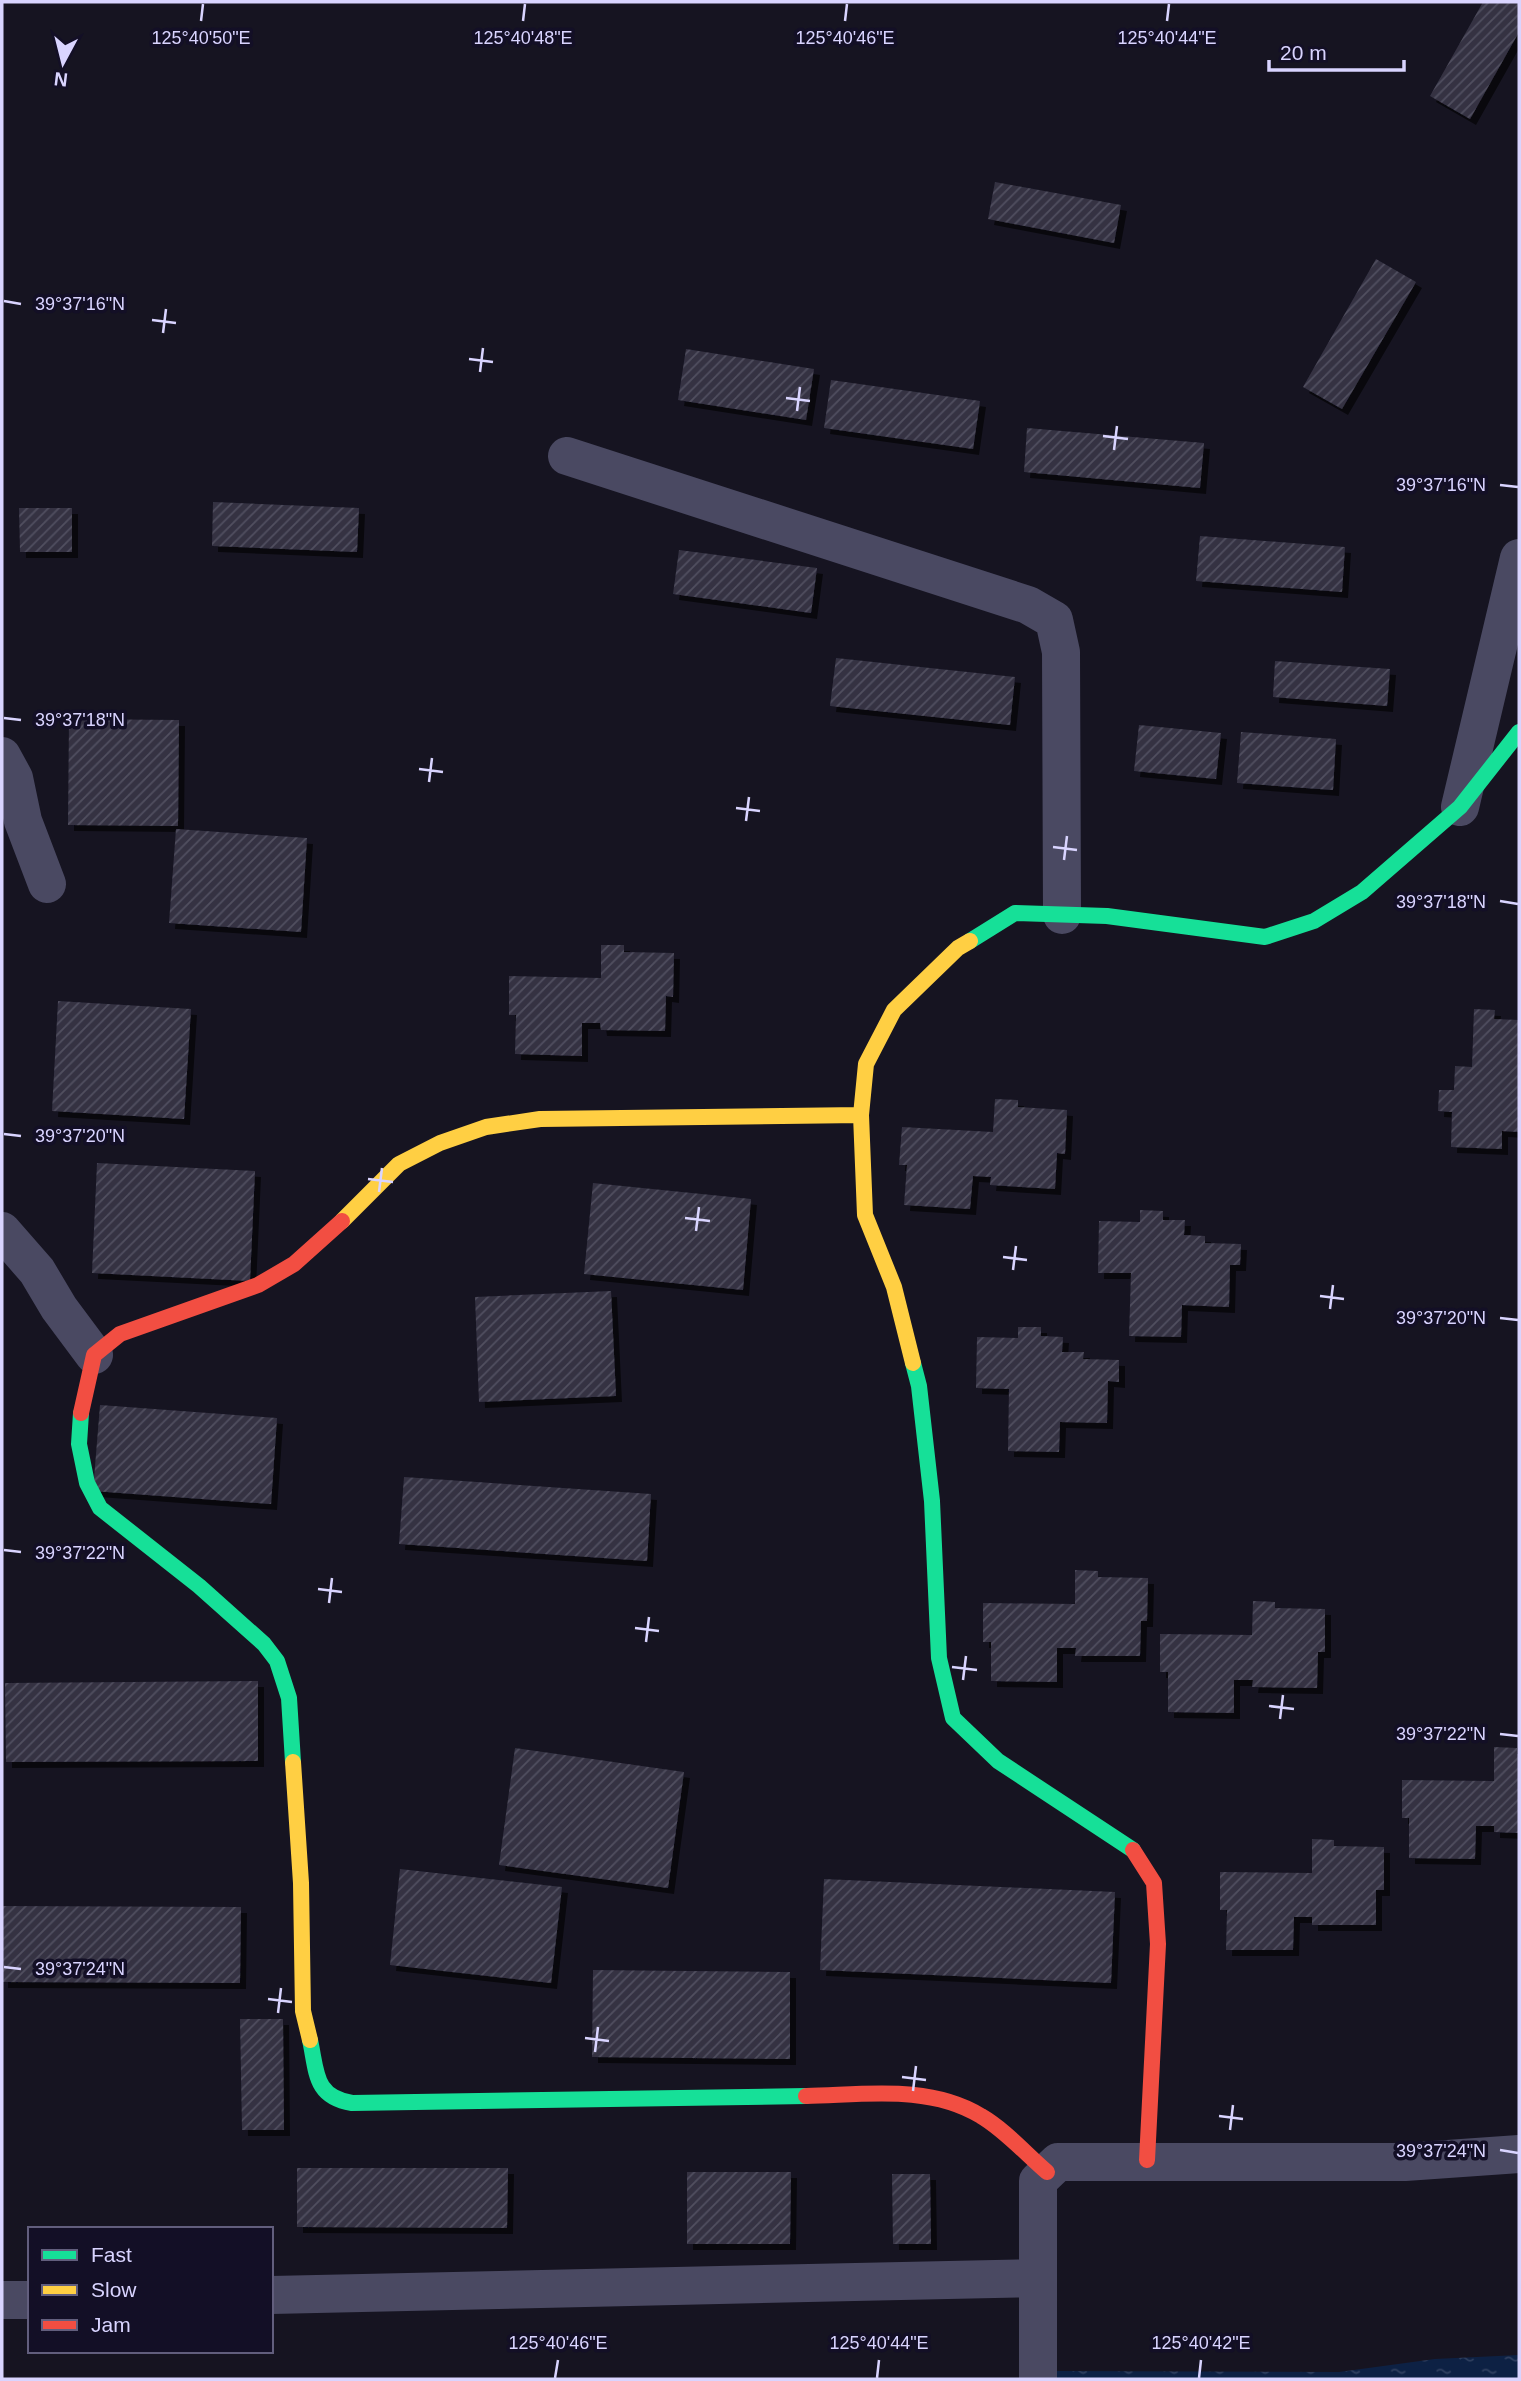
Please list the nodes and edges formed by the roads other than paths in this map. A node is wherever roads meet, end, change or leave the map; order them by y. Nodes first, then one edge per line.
1 (567, 456) dead end
2 (1519, 558) edge
3 (1519, 732) edge
4 (2, 756) edge
5 (1460, 807) junction
6 (47, 884) dead end
7 (1062, 915) junction
8 (861, 1115) junction
9 (2, 1231) edge
10 (94, 1355) junction
11 (1519, 2154) edge
12 (1147, 2160) junction
13 (1047, 2172) junction
14 (1038, 2278) junction
15 (273, 2295) edge
16 (2, 2300) edge
17 (28, 2300) edge
18 (1038, 2379) edge

1 - 7 street
2 - 5 street
3 - 5 street
4 - 6 street
5 - 7 street
7 - 8 street
8 - 10 street
8 - 12 street
9 - 10 street
10 - 13 street
11 - 12 street
12 - 13 street
13 - 14 street
14 - 15 street
14 - 18 street
16 - 17 street

